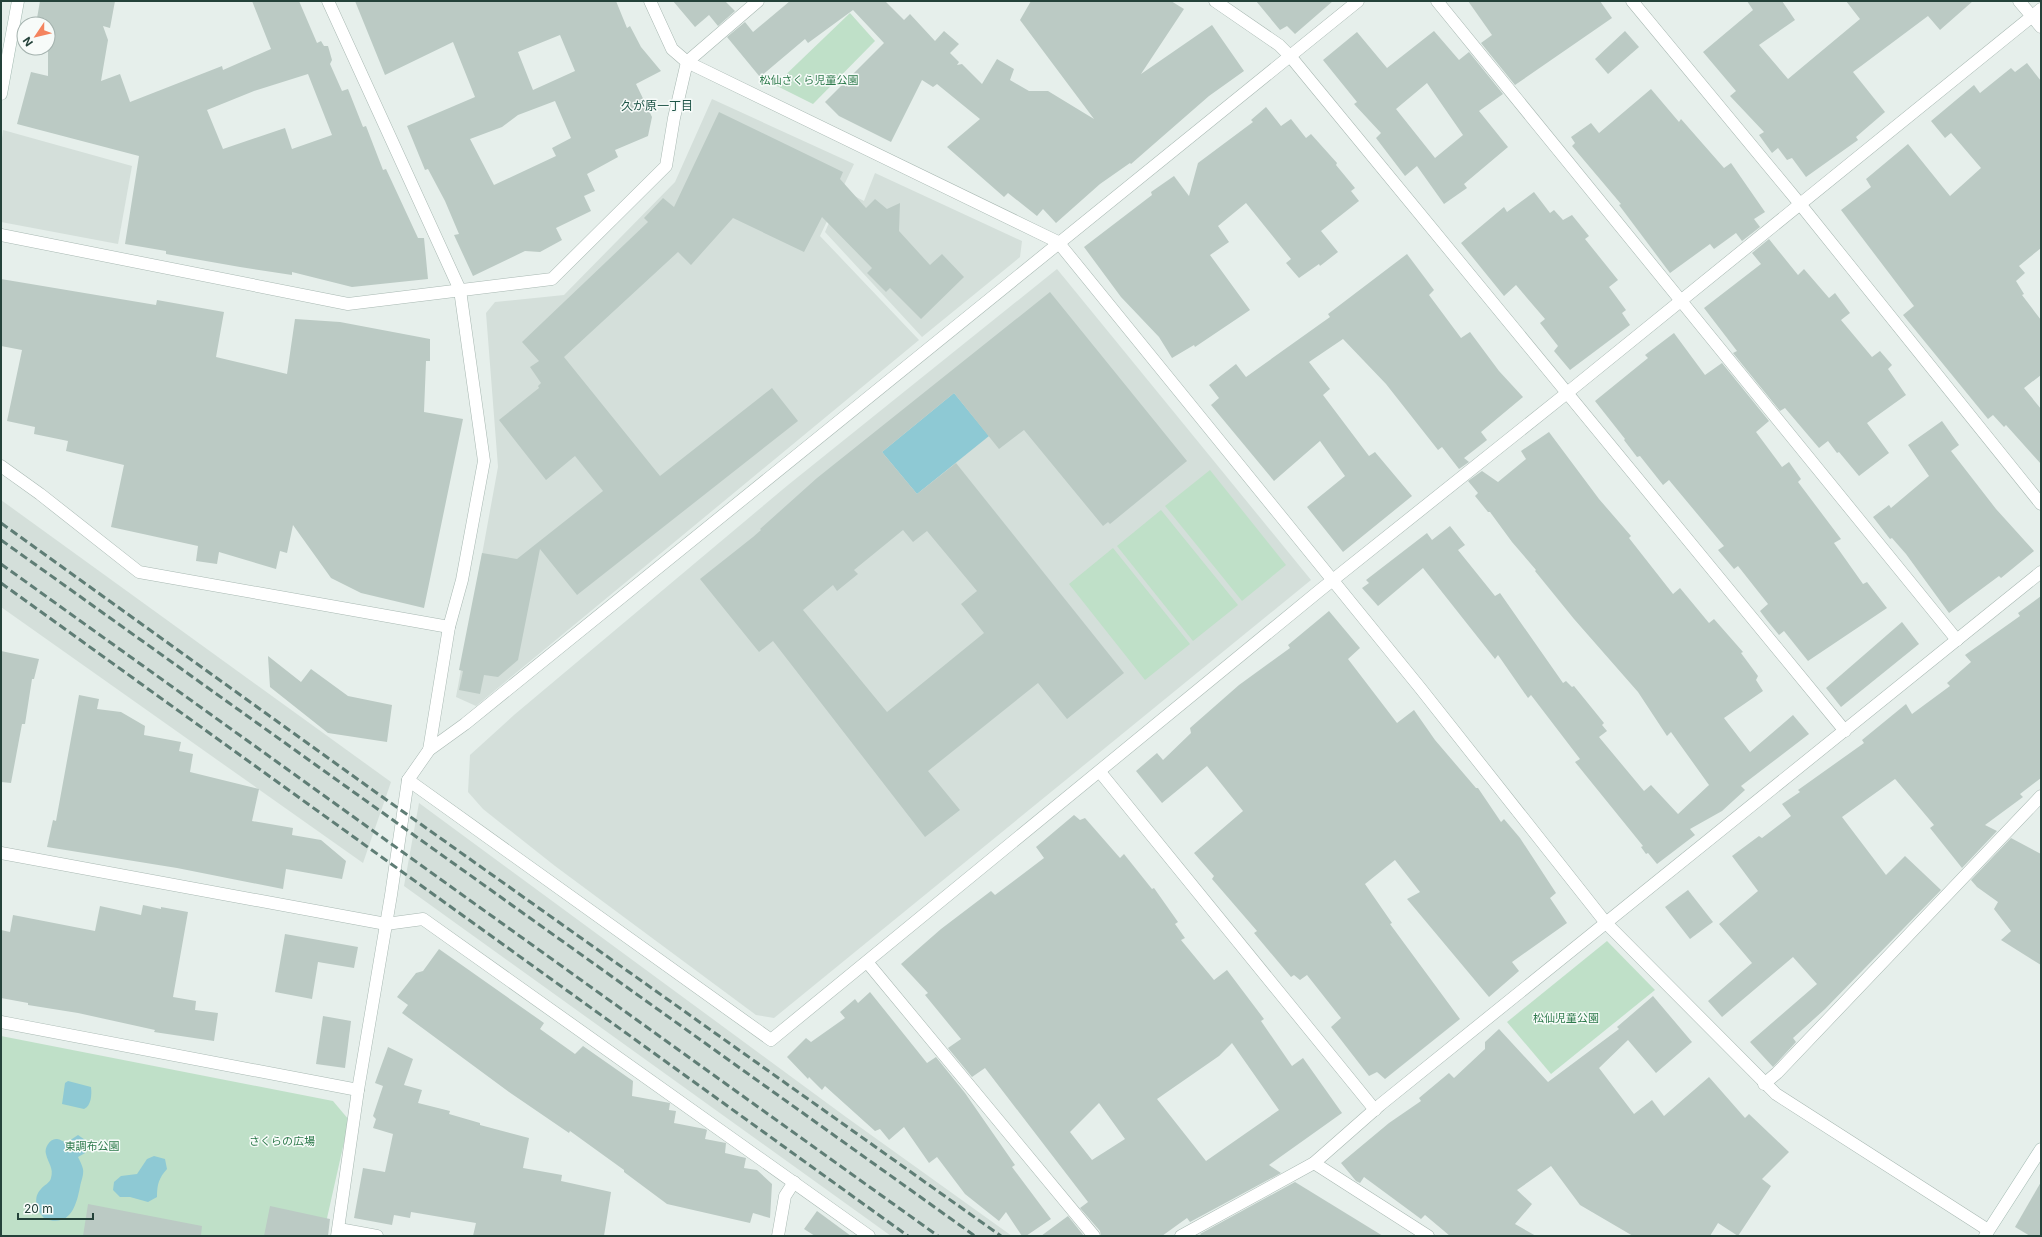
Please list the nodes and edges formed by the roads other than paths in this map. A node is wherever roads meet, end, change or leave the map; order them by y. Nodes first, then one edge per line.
1 (18, 1) edge
2 (328, 1) edge
3 (650, 1) edge
4 (758, 1) edge
5 (1215, 1) edge
6 (1358, 1) edge
7 (1437, 1) edge
8 (1632, 1) edge
9 (2019, 1) edge
10 (2036, 12) edge
11 (2041, 28) edge
12 (1290, 56) junction
13 (687, 62) junction
14 (1, 94) edge
15 (1800, 204) junction
16 (1, 235) edge
17 (1058, 242) junction
18 (460, 290) junction
19 (1681, 301) junction
20 (1567, 393) junction
21 (1, 466) edge
22 (2041, 504) edge
23 (2041, 572) edge
24 (1332, 580) junction
25 (449, 627) junction
26 (1957, 640) junction
27 (1845, 731) junction
28 (429, 750) junction
29 (1100, 772) junction
30 (408, 780) junction
31 (2041, 796) edge
32 (1, 853) edge
33 (1606, 923) junction
34 (386, 924) junction
35 (868, 962) junction
36 (1, 1022) edge
37 (1764, 1084) junction
38 (358, 1090) junction
39 (1375, 1110) junction
40 (2041, 1149) edge
41 (1314, 1163) junction
42 (794, 1182) junction
43 (338, 1232) edge
44 (1990, 1234) edge
45 (377, 1236) edge
46 (778, 1236) edge
47 (869, 1236) edge
48 (1094, 1236) edge
49 (1181, 1236) edge
50 (1428, 1236) edge

1 - 14 street
2 - 18 street
3 - 13 street
4 - 13 street
5 - 12 street
6 - 12 street
7 - 19 street
8 - 15 street
9 - 10 street
10 - 11 street
10 - 15 street
12 - 17 street
12 - 20 street
13 - 17 street
13 - 18 street
15 - 19 street
15 - 22 street
16 - 18 street
17 - 24 street
17 - 28 street
18 - 25 street
19 - 20 street
19 - 26 street
20 - 24 street
20 - 27 street
21 - 25 street
23 - 26 street
24 - 29 street
24 - 33 street
25 - 28 street
26 - 27 street
27 - 33 street
28 - 30 street
29 - 35 street
29 - 39 street
30 - 34 street
30 - 35 street
31 - 37 street
32 - 34 street
33 - 37 street
33 - 39 street
34 - 38 street
34 - 42 street
35 - 48 street
36 - 38 street
37 - 44 street
38 - 43 street
39 - 41 street
40 - 44 street
41 - 49 street
41 - 50 street
42 - 46 street
42 - 47 street
43 - 45 street

